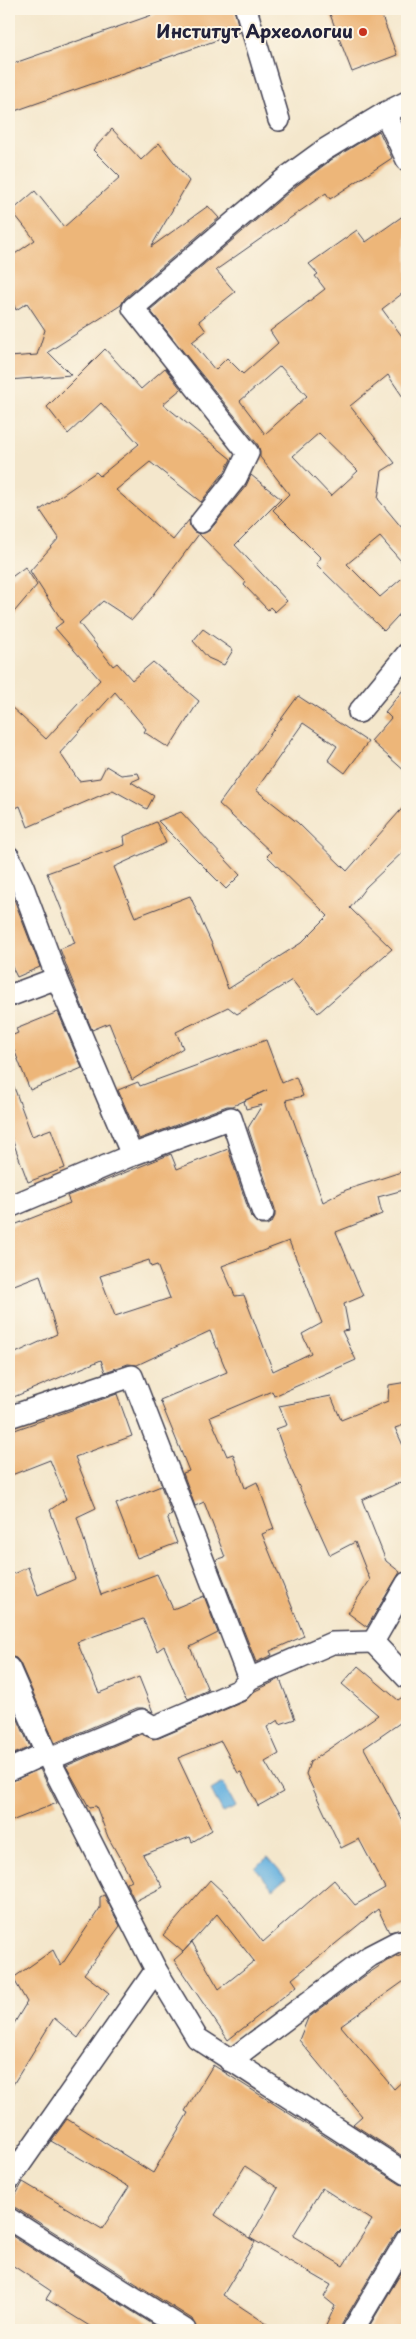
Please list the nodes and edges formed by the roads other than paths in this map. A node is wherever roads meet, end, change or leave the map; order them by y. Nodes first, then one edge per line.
1 (246, 9) edge
2 (407, 102) edge
3 (385, 113) junction
4 (280, 120) dead end
5 (407, 160) edge
6 (201, 522) dead end
7 (407, 654) edge
8 (359, 712) dead end
9 (9, 857) edge
10 (57, 978) junction
11 (9, 996) edge
12 (132, 1155) junction
13 (9, 1207) edge
14 (263, 1213) dead end
15 (9, 1417) edge
16 (407, 1584) edge
17 (373, 1642) junction
18 (9, 1668) edge
19 (407, 1678) edge
20 (250, 1679) junction
21 (48, 1756) junction
22 (9, 1770) edge
23 (407, 1940) edge
24 (156, 1970) junction
25 (230, 2061) junction
26 (407, 2174) edge
27 (9, 2180) edge
28 (9, 2219) edge
29 (407, 2239) edge
30 (185, 2330) edge
31 (352, 2330) edge

1 - 4 street
2 - 3 street
3 - 5 street
3 - 6 street
7 - 8 street
9 - 10 street
10 - 11 street
10 - 12 street
12 - 13 street
12 - 14 street
15 - 20 street
16 - 17 street
17 - 19 street
17 - 20 street
18 - 21 street
20 - 21 street
21 - 22 street
21 - 24 street
23 - 25 street
24 - 25 street
24 - 27 street
25 - 26 street
28 - 30 street
29 - 31 street

